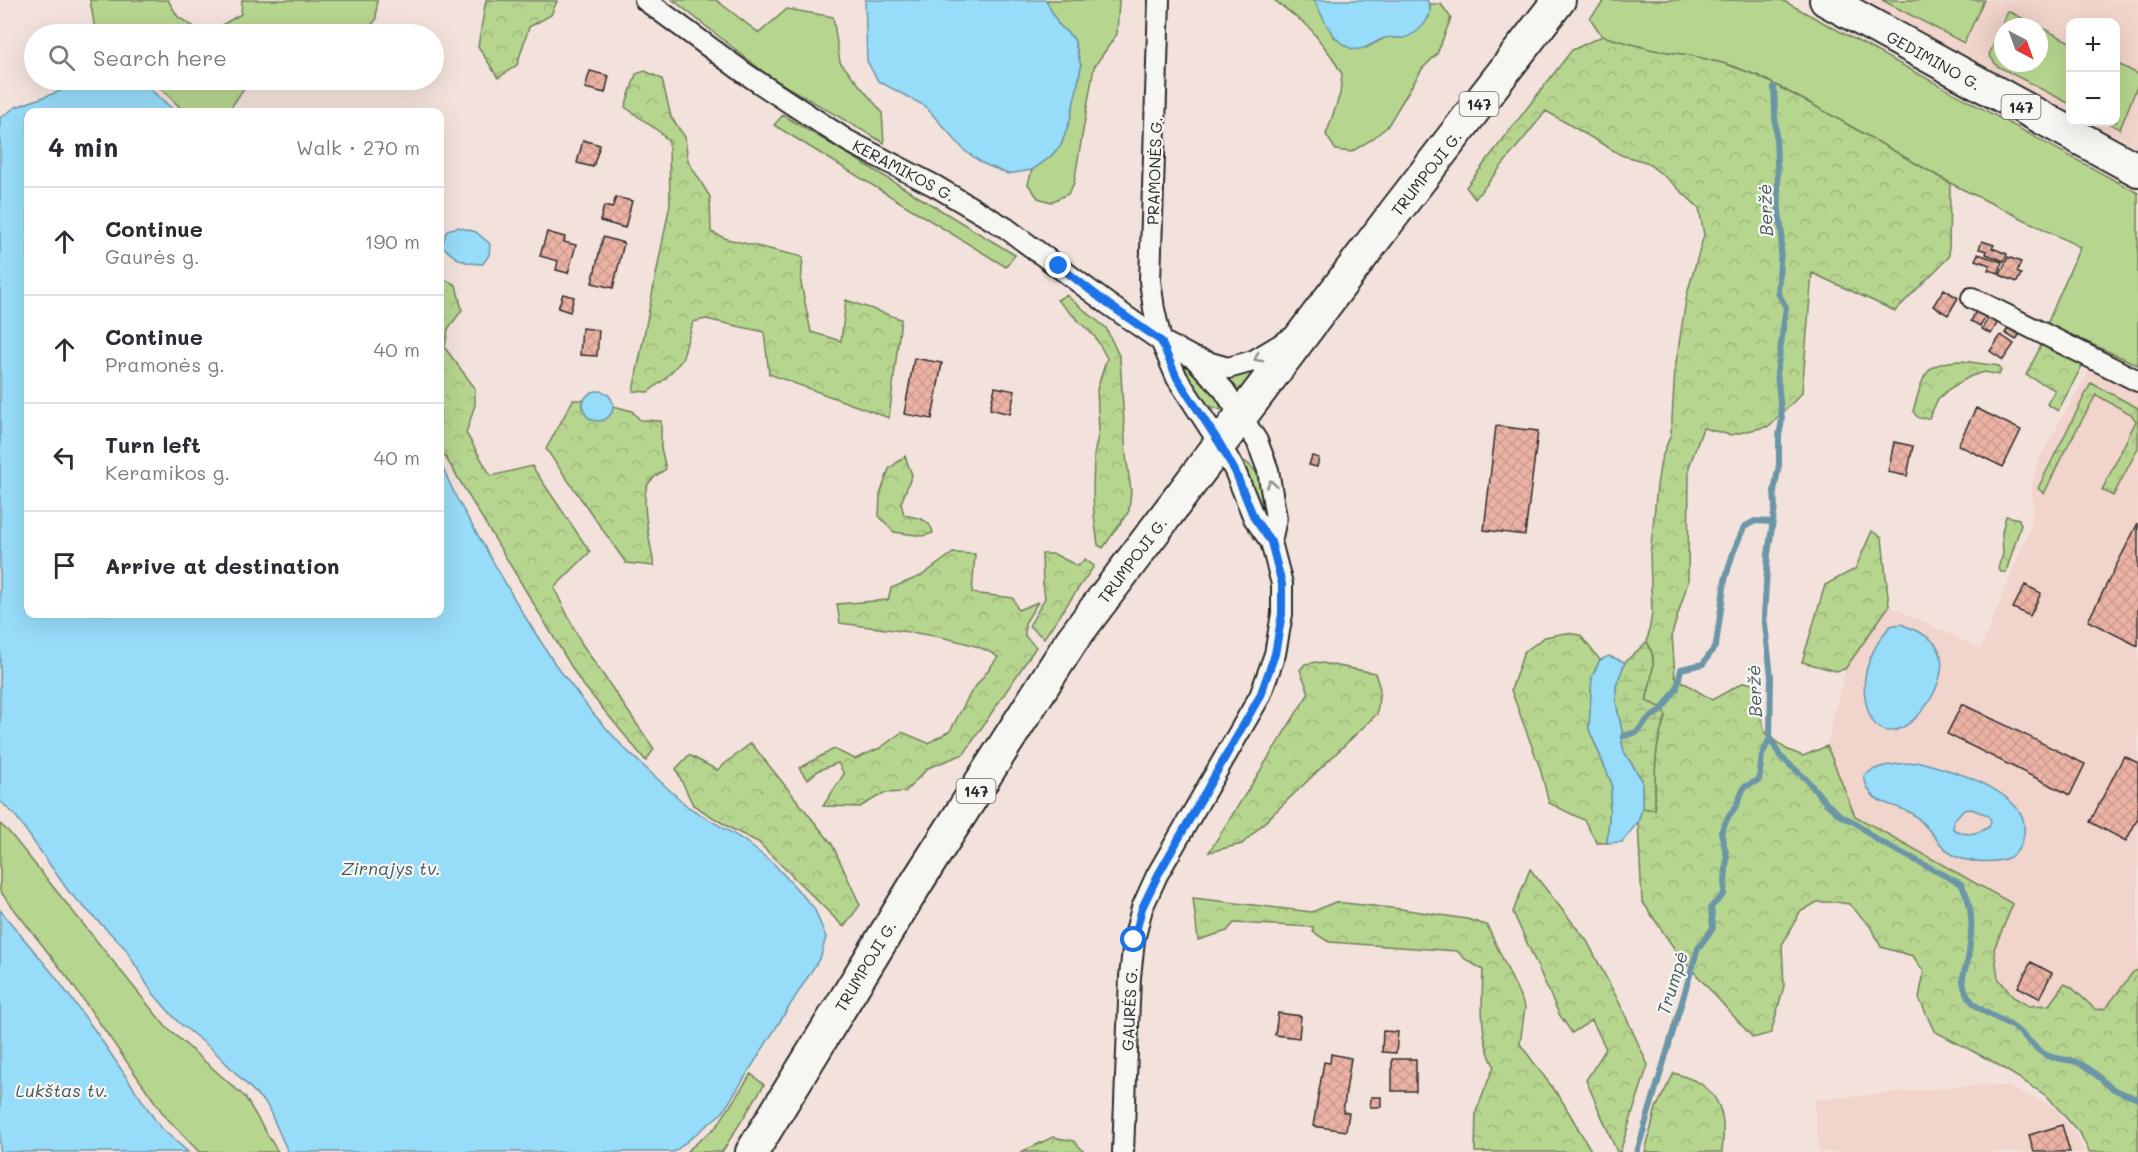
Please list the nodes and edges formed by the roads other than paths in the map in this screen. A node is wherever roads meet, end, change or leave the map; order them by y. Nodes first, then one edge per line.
1 (645, 0) edge
2 (1159, 0) edge
3 (1559, 0) edge
4 (1826, 0) edge
5 (2138, 170) edge
6 (1972, 298) dead end
7 (1309, 328) junction
8 (1161, 341) junction
9 (1194, 358) junction
10 (2138, 381) edge
11 (1241, 416) junction
12 (1220, 444) junction
13 (1271, 542) junction
14 (752, 1152) edge
15 (1123, 1152) edge

1 - 8 street, KERAMIKOS G.
2 - 8 street, PRAMONĖS G.
3 - 7 main road, TRUMPOJI G. / 147
4 - 5 main road, GEDIMINO G. / 147
6 - 10 street
7 -> 9 street
7 - 11 main road, TRUMPOJI G. / 147
8 - 9 street
8 - 12 street, PRAMONĖS G.
9 - 11 street
11 - 12 main road, TRUMPOJI G. / 147
13 -> 11 street, GAURĖS G.
12 - 13 street, GAURĖS G.
12 - 14 main road, TRUMPOJI G. / 147
13 - 15 street, GAURĖS G.

